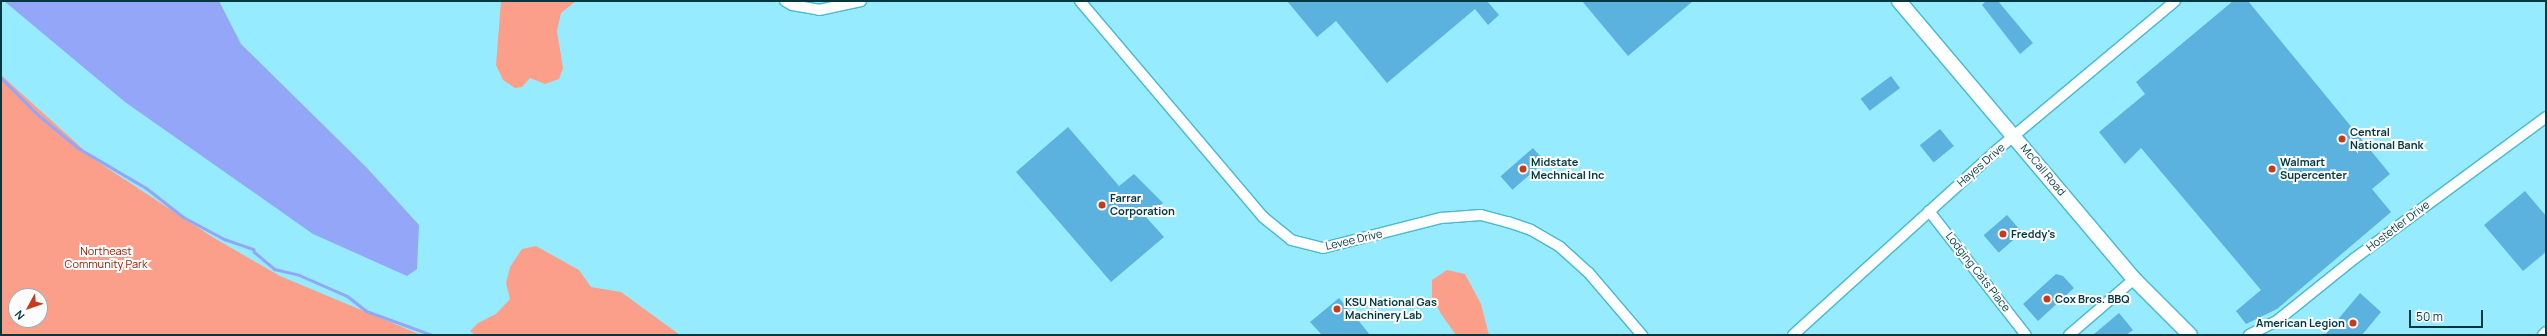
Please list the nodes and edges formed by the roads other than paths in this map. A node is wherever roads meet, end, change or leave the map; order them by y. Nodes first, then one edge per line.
1 (785, 1) edge
2 (861, 1) edge
3 (1080, 1) edge
4 (1900, 1) edge
5 (2175, 1) edge
6 (2546, 117) edge
7 (2014, 136) junction
8 (1929, 210) junction
9 (2134, 279) junction
10 (2546, 332) edge
11 (1642, 335) edge
12 (1793, 335) edge
13 (2026, 335) edge
14 (2069, 335) edge
15 (2190, 335) edge
16 (2249, 335) edge
17 (2543, 335) edge

1 - 2 street
3 - 11 street, Levee Drive
4 - 7 main road, McCall Road
5 - 7 street, Hayes Drive
6 - 16 street, Hostetler Drive
7 - 8 street, Hayes Drive
7 - 9 main road, McCall Road
8 - 12 street, Hayes Drive
8 - 13 street, Lodging Cats Place
9 - 14 street
9 - 15 main road, McCall Road
10 - 17 street

